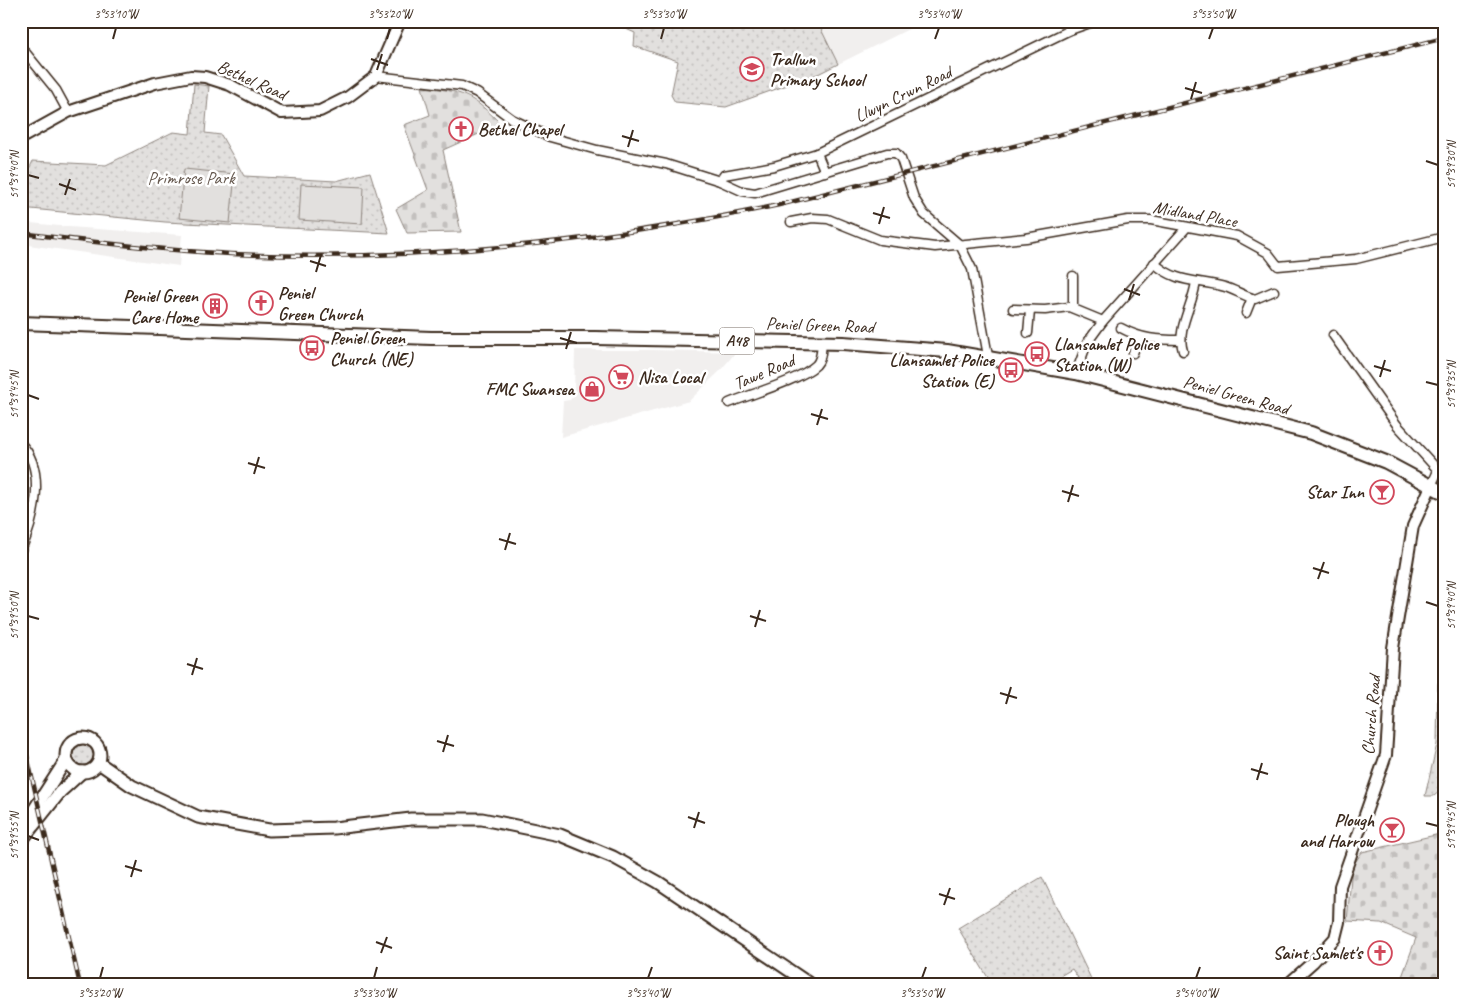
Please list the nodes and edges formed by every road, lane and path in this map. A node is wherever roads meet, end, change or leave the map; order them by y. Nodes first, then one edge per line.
1 (400, 21) edge
2 (1065, 21) edge
3 (1096, 21) edge
4 (1070, 30) junction
5 (21, 47) edge
6 (376, 76) junction
7 (68, 112) junction
8 (21, 138) edge
9 (817, 153) junction
10 (825, 172) junction
11 (720, 181) junction
12 (791, 222) dead end
13 (1187, 227) junction
14 (1444, 237) edge
15 (960, 245) junction
16 (1154, 263) junction
17 (1073, 276) dead end
18 (1196, 282) junction
19 (1274, 291) dead end
20 (1252, 298) junction
21 (1073, 308) junction
22 (1014, 309) dead end
23 (1030, 310) junction
24 (1246, 313) dead end
25 (1103, 321) junction
26 (21, 323) edge
27 (1121, 328) dead end
28 (1028, 333) dead end
29 (1333, 335) dead end
30 (1139, 337) junction
31 (1180, 340) junction
32 (822, 342) junction
33 (1183, 351) dead end
34 (1133, 352) dead end
35 (988, 356) junction
36 (1076, 373) junction
37 (729, 403) dead end
38 (21, 444) edge
39 (1431, 486) junction
40 (1444, 494) edge
41 (21, 550) edge
42 (66, 760) junction
43 (99, 762) junction
44 (82, 772) junction
45 (21, 830) edge
46 (21, 842) edge
47 (811, 985) edge
48 (1287, 985) edge

1 - 6 street
2 - 4 street
3 - 4 street, Llwyn Crwn Road
4 - 9 street, Llwyn Crwn Road
5 - 7 street
6 - 7 street, Bethel Road
6 - 11 street
7 - 8 street, Bethel Road
9 - 10 street
9 - 11 street, Llwyn Crwn Road
10 - 11 street
10 - 15 street
12 - 15 street, Midland Place
13 - 14 street, Midland Place
13 - 15 street, Midland Place
13 - 16 street
15 - 35 street
16 - 18 street
16 - 25 street
17 - 21 street
18 - 20 street
18 - 31 street
19 - 20 street
20 - 24 street
21 - 23 street
21 - 25 street
22 - 23 street
23 - 28 street
25 - 36 street
26 - 32 main road, Peniel Green Road / A48
27 - 30 street
29 - 39 street
30 - 31 street
30 - 34 street
31 - 33 street
32 - 35 main road, Peniel Green Road / A48
32 - 37 street, Tawe Road
35 - 36 main road, Peniel Green Road / A48
36 - 39 main road, Peniel Green Road / A48
38 - 41 street
39 - 40 main road, Peniel Green Road / A48
39 - 48 street, Church Road
42 - 43 main road
42 - 44 main road
42 - 45 main road
43 - 44 main road
43 - 47 main road
44 - 46 main road

